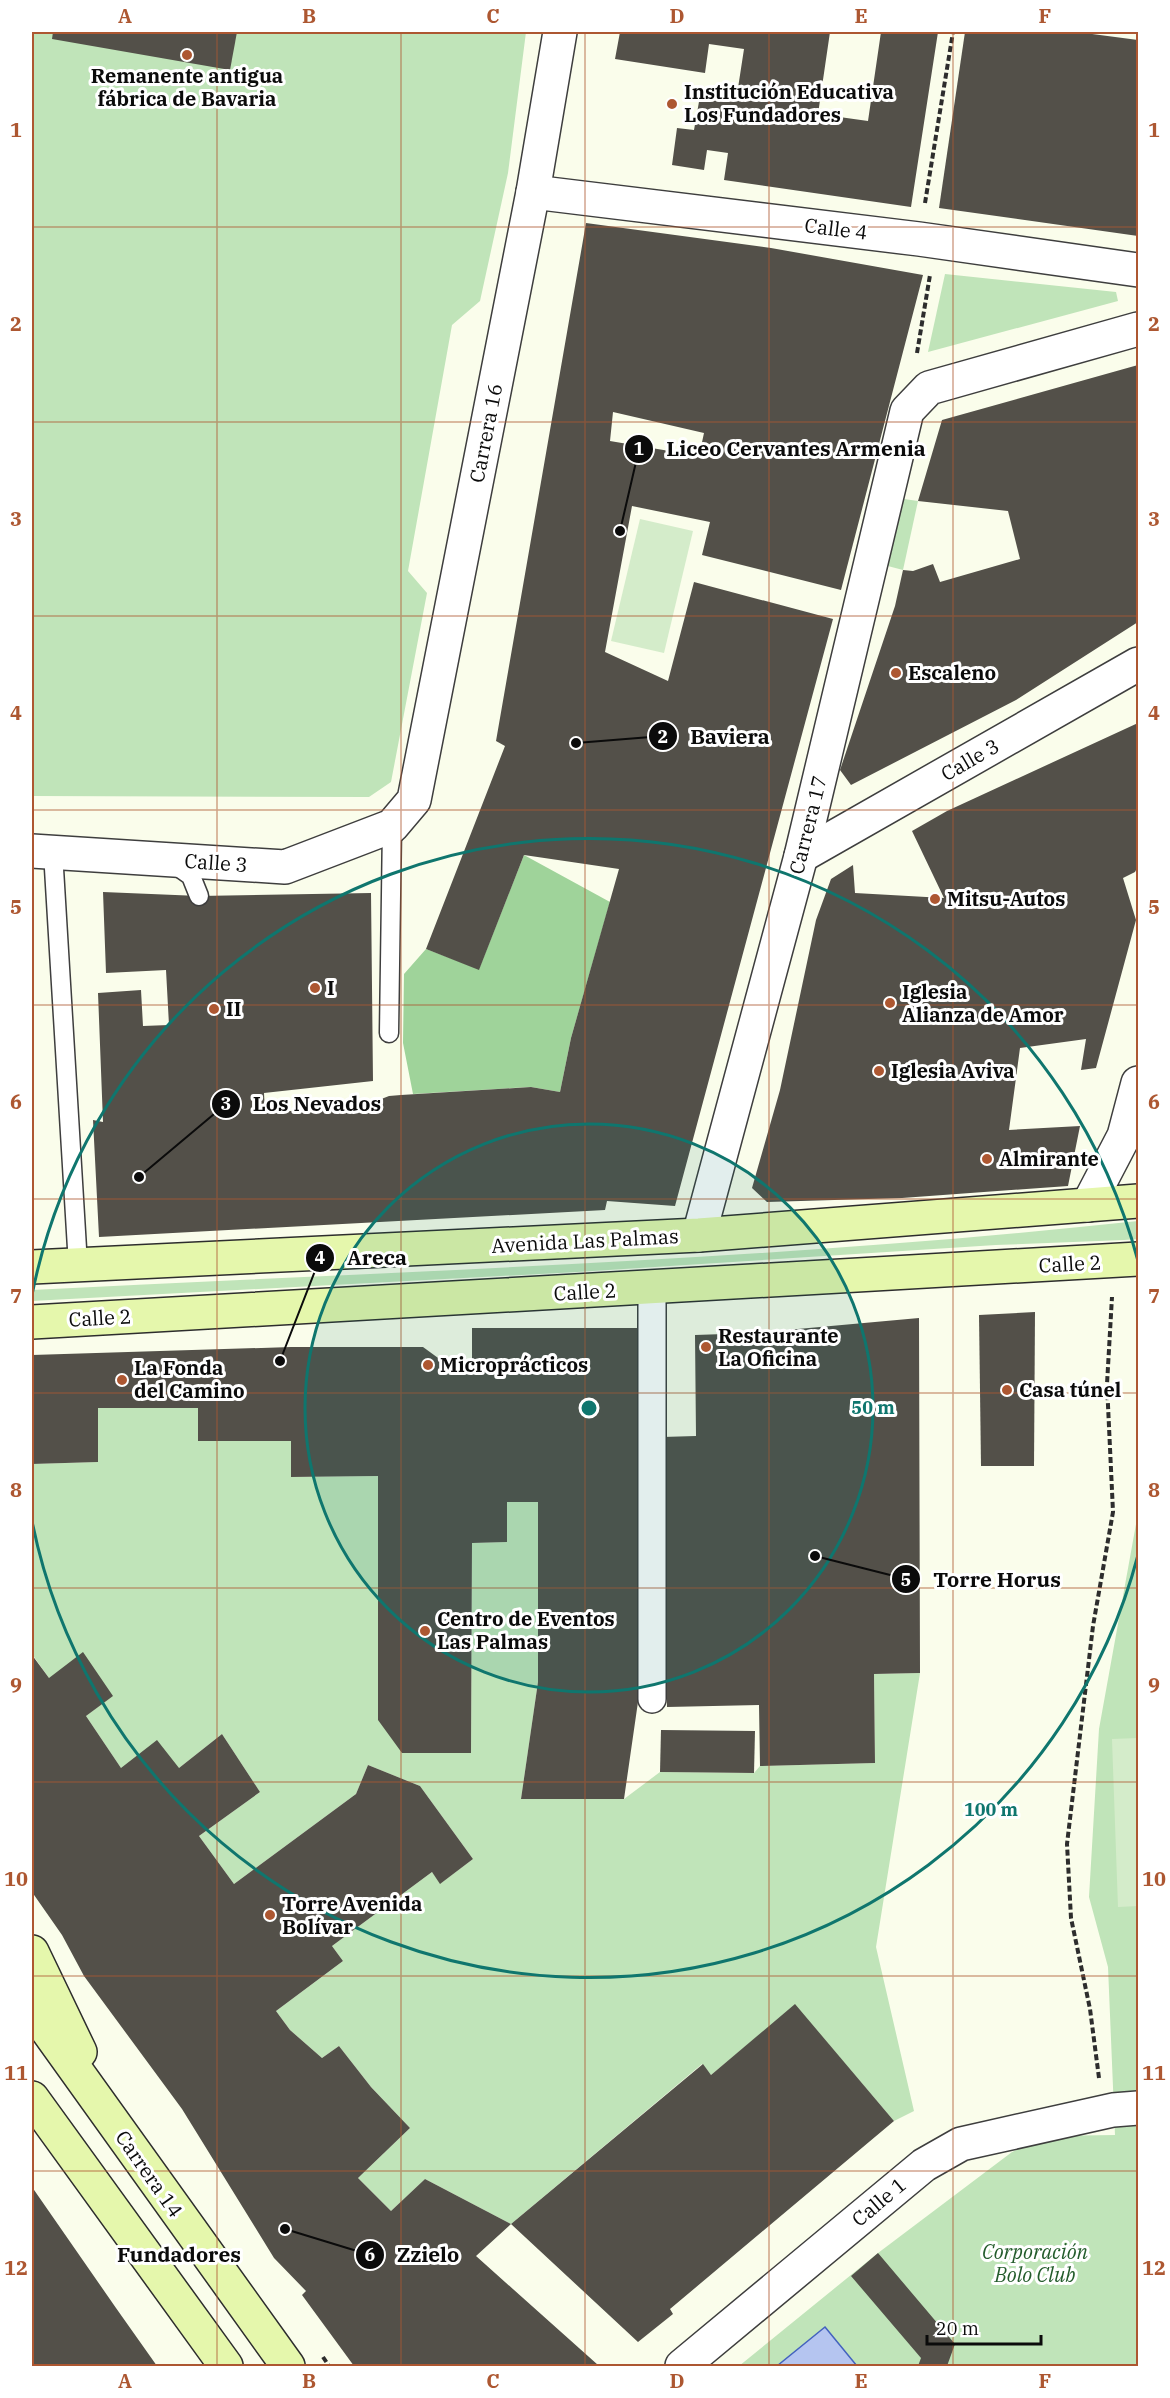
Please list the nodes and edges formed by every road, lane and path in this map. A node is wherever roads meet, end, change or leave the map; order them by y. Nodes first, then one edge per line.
1 (560, 32) edge
2 (953, 32) edge
3 (533, 192) junction
4 (928, 241) junction
5 (1138, 270) edge
6 (921, 327) dead end
7 (1133, 329) edge
8 (1138, 664) edge
9 (392, 826) junction
10 (42, 852) edge
11 (801, 856) junction
12 (167, 860) junction
13 (199, 896) dead end
14 (389, 1033) dead end
15 (1138, 1083) edge
16 (1138, 1202) edge
17 (1088, 1205) junction
18 (699, 1235) junction
19 (1126, 1261) edge
20 (78, 1265) junction
21 (32, 1267) edge
22 (652, 1288) junction
23 (32, 1322) edge
24 (652, 1699) dead end
25 (32, 1952) edge
26 (32, 2009) edge
27 (32, 2098) edge
28 (1116, 2111) edge
29 (115, 2127) junction
30 (226, 2367) edge
31 (288, 2367) edge
32 (682, 2367) edge

1 - 3 street, Carrera 16
2 - 4 path
3 - 4 street, Calle 4
3 - 9 street, Carrera 16
4 - 5 street, Calle 4
4 - 6 path
7 - 11 street, Carrera 17
8 - 11 street, Calle 3
9 - 12 street, Calle 3
9 - 14 lane
10 - 12 street, Calle 3
10 - 20 lane
11 - 18 street, Carrera 17
12 - 13 lane
15 - 17 street
16 - 17 main road, Avenida Las Palmas
17 - 18 main road, Avenida Las Palmas
18 - 20 main road, Avenida Las Palmas
19 - 22 main road, Calle 2
19 - 28 path
20 - 21 main road, Avenida Las Palmas
22 - 23 main road, Calle 2
22 - 24 street
25 - 29 main road
26 - 29 main road, Carrera 14
27 - 30 main road
28 - 32 street, Calle 1
29 - 31 main road, Carrera 14

